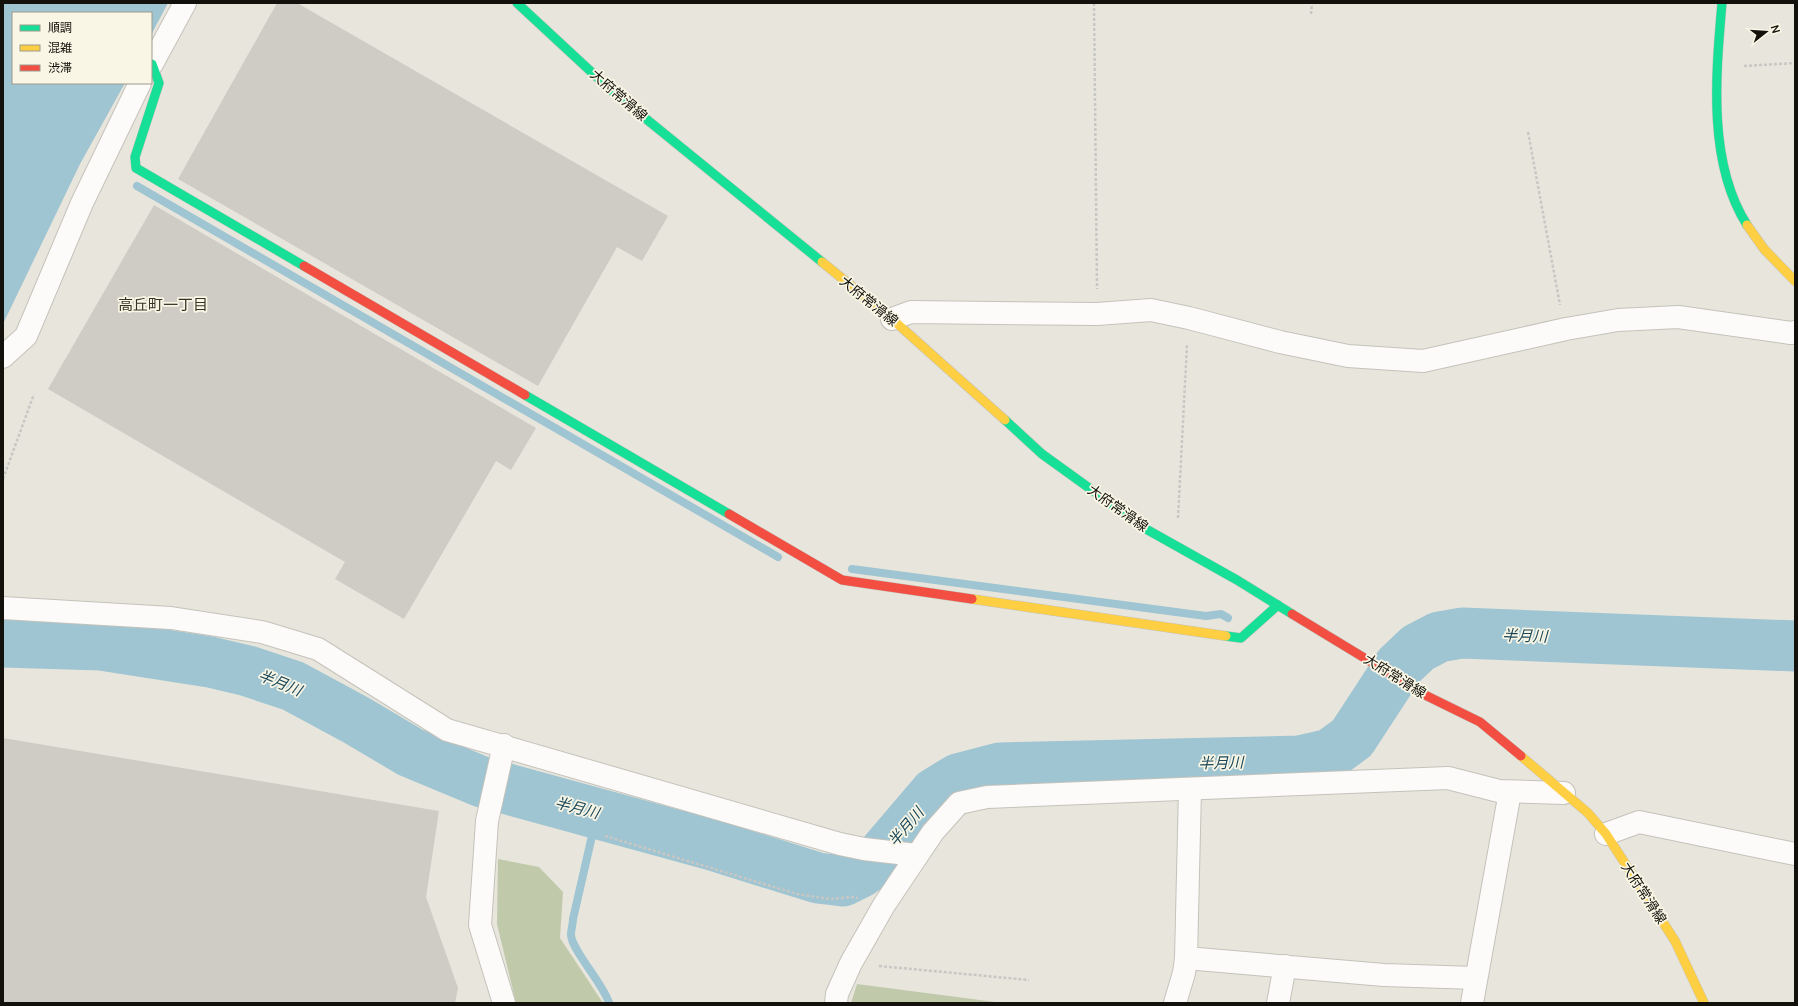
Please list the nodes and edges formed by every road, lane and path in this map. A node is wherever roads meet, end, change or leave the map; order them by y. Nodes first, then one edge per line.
1 (185, 3) edge
2 (517, 3) edge
3 (1094, 3) edge
4 (1312, 3) edge
5 (1722, 3) edge
6 (1311, 14) dead end
7 (152, 62) edge
8 (1795, 63) edge
9 (152, 66) edge
10 (1717, 67) junction
11 (140, 84) edge
12 (1528, 132) dead end
13 (1795, 281) edge
14 (1097, 314) junction
15 (1189, 318) junction
16 (892, 319) junction
17 (1566, 329) junction
18 (1795, 332) edge
19 (3, 357) edge
20 (34, 394) dead end
21 (3, 479) edge
22 (1172, 543) junction
23 (1278, 605) junction
24 (3, 608) edge
25 (504, 746) junction
26 (1190, 789) junction
27 (1510, 792) junction
28 (1564, 793) junction
29 (1606, 834) junction
30 (606, 836) dead end
31 (908, 854) junction
32 (1795, 854) edge
33 (884, 904) junction
34 (1186, 958) junction
35 (851, 963) junction
36 (1285, 966) junction
37 (1476, 978) junction
38 (1030, 980) dead end
39 (504, 1003) edge
40 (836, 1003) edge
41 (1175, 1003) edge
42 (1278, 1003) edge
43 (1472, 1003) edge
44 (1704, 1003) edge

1 - 7 street
2 - 16 street, 大府常滑線
3 - 14 path
4 - 6 path
5 - 10 street
8 - 10 path
9 - 23 street
10 - 13 street
11 - 19 street
12 - 17 path
14 - 15 street
14 - 16 street
15 - 17 street
15 - 22 path
16 - 22 street, 大府常滑線
17 - 18 street
20 - 21 path
22 - 23 street, 大府常滑線
23 - 28 street, 大府常滑線
24 - 25 street
25 - 31 street
25 - 39 street
26 - 27 street
26 - 31 street
26 - 34 street
27 - 28 street
27 - 37 street
28 - 29 street, 大府常滑線
29 - 32 street
29 - 44 street, 大府常滑線
30 - 33 path
31 - 33 street
33 - 35 street
34 - 36 street
34 - 41 street
35 - 38 path
35 - 40 street
36 - 37 street
36 - 42 street
37 - 43 street

